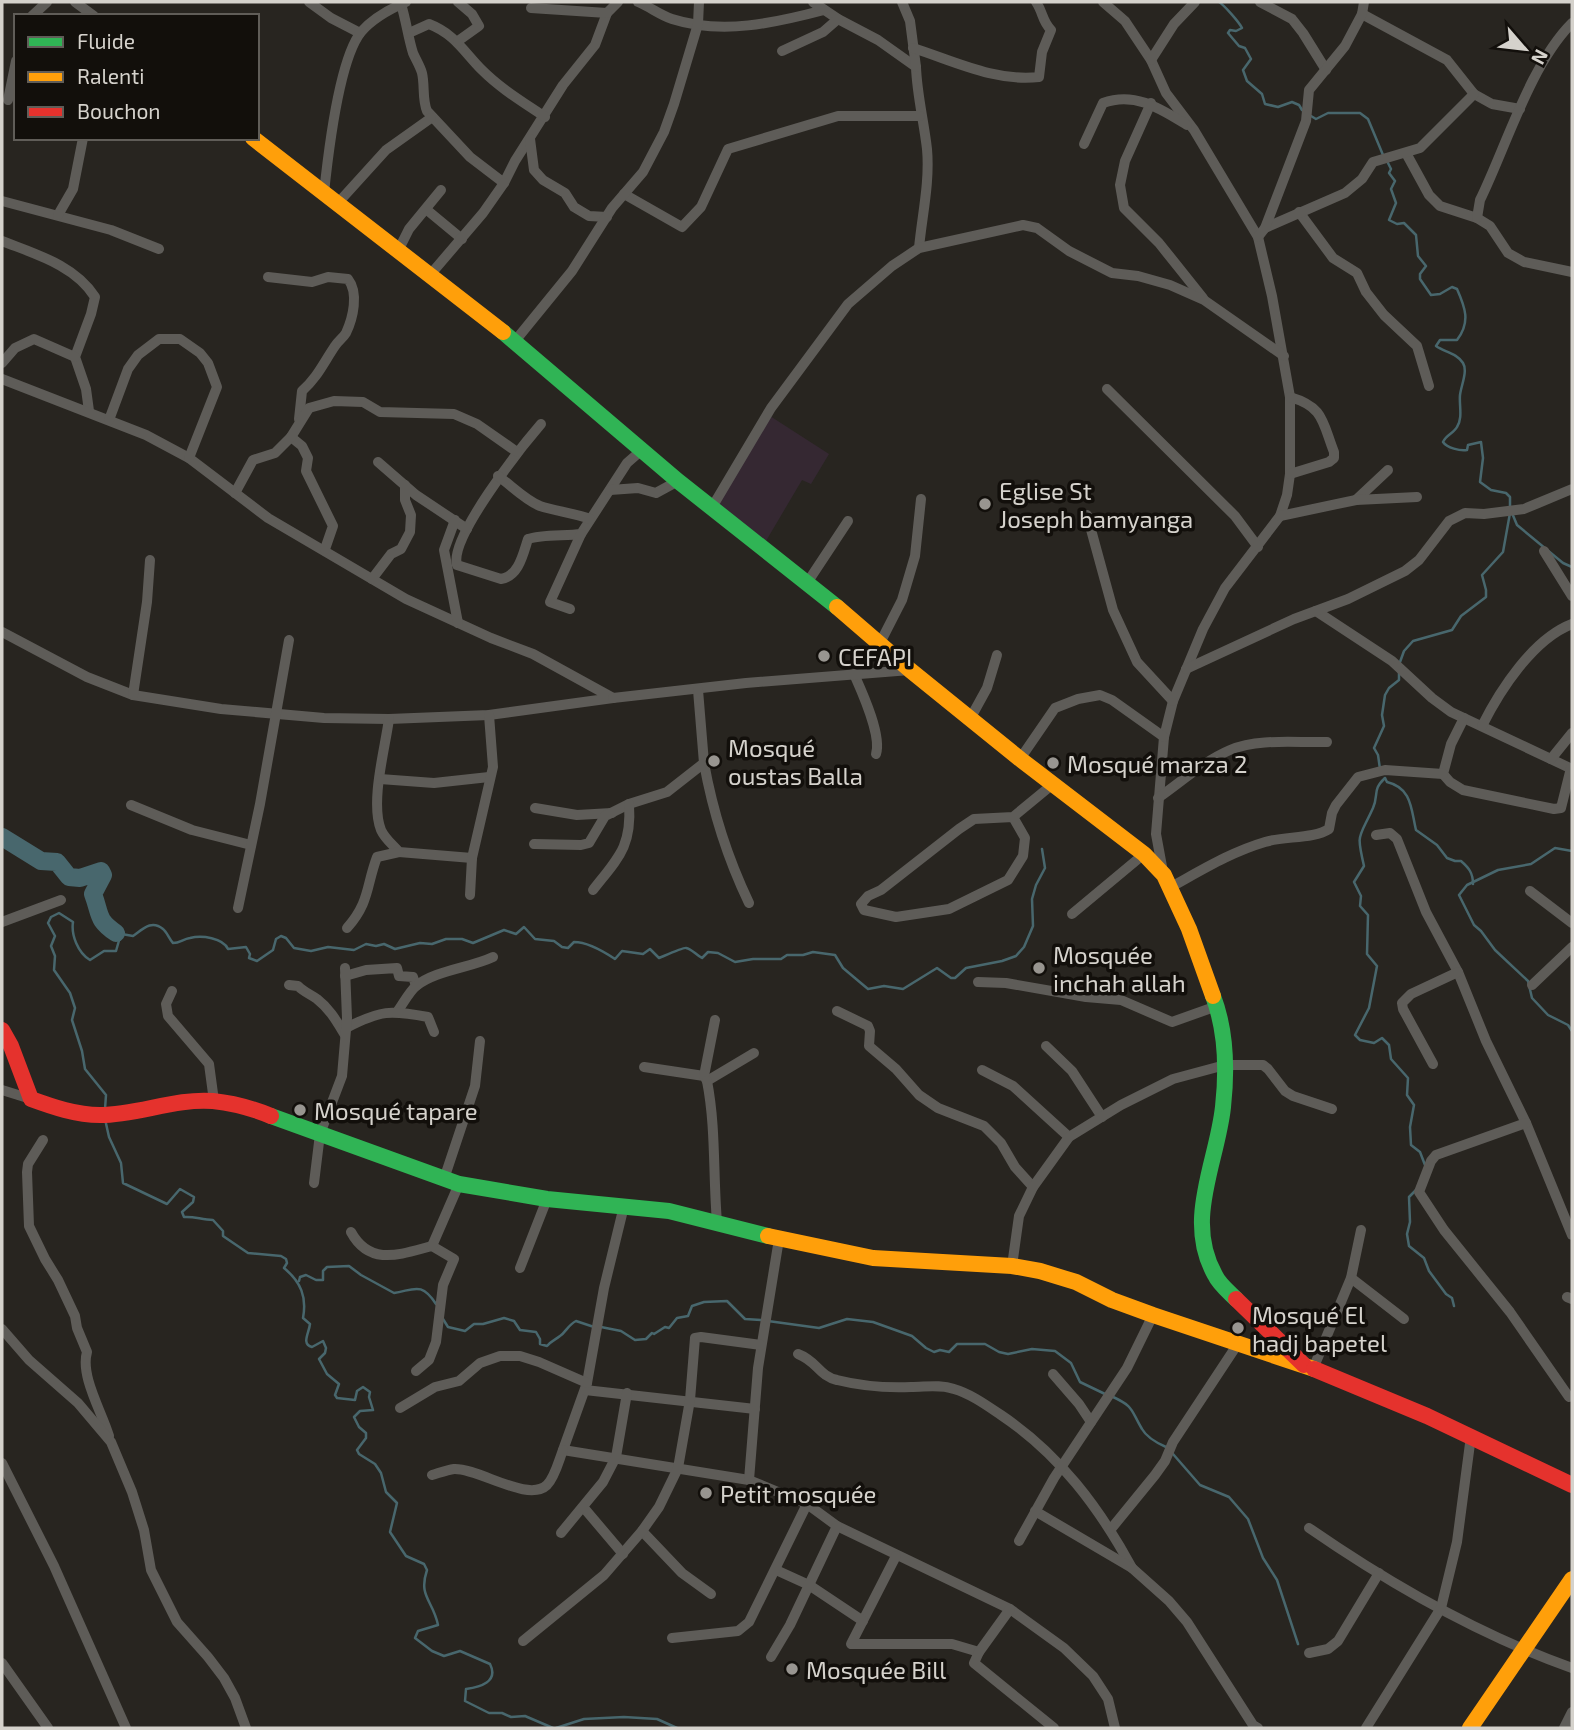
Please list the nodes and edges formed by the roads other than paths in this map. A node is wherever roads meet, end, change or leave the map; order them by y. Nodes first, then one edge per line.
1 (47, 2) edge
2 (75, 2) edge
3 (309, 2) edge
4 (458, 2) edge
5 (618, 2) edge
6 (638, 2) edge
7 (699, 2) edge
8 (812, 2) edge
9 (902, 2) edge
10 (1036, 2) edge
11 (1103, 2) edge
12 (1194, 2) edge
13 (1260, 2) edge
14 (1364, 2) edge
15 (403, 3) edge
16 (561, 5) edge
17 (531, 8) dead end
18 (824, 10) junction
19 (607, 13) junction
20 (34, 14) edge
21 (91, 14) edge
22 (1362, 14) junction
23 (838, 19) junction
24 (1572, 23) edge
25 (698, 24) junction
26 (360, 33) junction
27 (409, 33) junction
28 (458, 41) junction
29 (914, 47) junction
30 (782, 51) dead end
31 (1151, 60) junction
32 (916, 67) junction
33 (1326, 70) junction
34 (14, 71) edge
35 (1474, 94) junction
36 (8, 100) edge
37 (1152, 103) junction
38 (1520, 109) junction
39 (920, 116) junction
40 (545, 117) junction
41 (431, 118) junction
42 (1194, 130) junction
43 (530, 139) junction
44 (83, 140) edge
45 (256, 140) edge
46 (1084, 144) dead end
47 (1406, 153) junction
48 (504, 183) junction
49 (441, 190) dead end
50 (324, 193) junction
51 (624, 194) junction
52 (2, 201) edge
53 (337, 204) junction
54 (427, 211) junction
55 (1299, 212) junction
56 (58, 215) junction
57 (607, 217) junction
58 (1477, 218) junction
59 (1261, 233) junction
60 (461, 239) junction
61 (2, 241) edge
62 (919, 248) junction
63 (159, 249) dead end
64 (398, 251) junction
65 (1572, 272) edge
66 (430, 275) junction
67 (268, 277) dead end
68 (1204, 300) junction
69 (515, 341) junction
70 (1284, 356) junction
71 (75, 357) junction
72 (2, 363) edge
73 (2, 379) edge
74 (1429, 386) dead end
75 (1107, 389) dead end
76 (1290, 397) junction
77 (89, 411) junction
78 (109, 420) junction
79 (299, 422) junction
80 (541, 424) dead end
81 (291, 437) junction
82 (643, 449) junction
83 (517, 452) junction
84 (189, 458) junction
85 (378, 462) dead end
86 (1388, 470) dead end
87 (1290, 474) junction
88 (498, 476) junction
89 (678, 481) junction
90 (405, 485) junction
91 (1572, 489) edge
92 (610, 490) junction
93 (235, 493) junction
94 (1417, 497) dead end
95 (920, 499) dead end
96 (1356, 500) junction
97 (711, 509) junction
98 (1087, 515) dead end
99 (1280, 516) junction
100 (590, 519) junction
101 (455, 520) junction
102 (848, 522) dead end
103 (467, 529) junction
104 (581, 534) junction
105 (1258, 547) junction
106 (325, 549) junction
107 (1544, 551) dead end
108 (150, 560) dead end
109 (372, 579) junction
110 (807, 583) junction
111 (1572, 596) edge
112 (570, 609) dead end
113 (1315, 611) junction
114 (458, 623) junction
115 (1572, 624) edge
116 (2, 632) edge
117 (289, 640) dead end
118 (880, 643) junction
119 (997, 654) dead end
120 (1186, 669) junction
121 (910, 670) junction
122 (854, 674) junction
123 (698, 690) junction
124 (133, 695) junction
125 (614, 698) junction
126 (1173, 701) junction
127 (275, 714) junction
128 (489, 715) junction
129 (1464, 718) junction
130 (389, 719) junction
131 (970, 719) junction
132 (1482, 726) junction
133 (1572, 733) edge
134 (1164, 737) junction
135 (1327, 742) dead end
136 (876, 754) dead end
137 (1020, 759) junction
138 (1551, 759) junction
139 (704, 763) junction
140 (1571, 769) edge
141 (1443, 774) junction
142 (489, 776) junction
143 (380, 779) junction
144 (1053, 784) junction
145 (1158, 798) junction
146 (629, 804) junction
147 (131, 805) dead end
148 (535, 808) dead end
149 (614, 813) junction
150 (1013, 817) junction
151 (1376, 835) dead end
152 (251, 845) junction
153 (534, 845) dead end
154 (399, 852) junction
155 (1144, 854) junction
156 (472, 858) junction
157 (1167, 881) junction
158 (593, 890) dead end
159 (1530, 891) dead end
160 (470, 895) dead end
161 (61, 900) dead end
162 (749, 903) dead end
163 (238, 908) dead end
164 (1072, 914) dead end
165 (2, 922) edge
166 (1572, 923) edge
167 (347, 928) dead end
168 (1572, 947) edge
169 (493, 957) dead end
170 (1458, 972) junction
171 (978, 982) dead end
172 (289, 985) dead end
173 (1532, 985) dead end
174 (416, 986) junction
175 (172, 991) dead end
176 (1217, 1006) junction
177 (836, 1011) dead end
178 (397, 1012) junction
179 (715, 1020) dead end
180 (2, 1030) edge
181 (346, 1032) junction
182 (434, 1032) dead end
183 (480, 1041) dead end
184 (1046, 1046) dead end
185 (754, 1053) dead end
186 (1433, 1064) dead end
187 (1225, 1065) junction
188 (644, 1067) dead end
189 (982, 1070) dead end
190 (706, 1078) junction
191 (2, 1090) edge
192 (31, 1099) junction
193 (214, 1101) junction
194 (1332, 1109) dead end
195 (1101, 1117) junction
196 (1526, 1123) junction
197 (320, 1134) junction
198 (1069, 1137) junction
199 (43, 1140) dead end
200 (452, 1182) junction
201 (314, 1183) dead end
202 (1033, 1187) junction
203 (547, 1199) junction
204 (624, 1206) junction
205 (717, 1222) junction
206 (1361, 1230) dead end
207 (351, 1232) dead end
208 (1572, 1235) edge
209 (779, 1239) junction
210 (432, 1246) junction
211 (1012, 1266) junction
212 (520, 1268) dead end
213 (1351, 1278) junction
214 (1153, 1315) junction
215 (1404, 1319) dead end
216 (2, 1329) edge
217 (762, 1341) junction
218 (1238, 1342) junction
219 (798, 1354) dead end
220 (1308, 1367) junction
221 (416, 1371) dead end
222 (1053, 1374) dead end
223 (586, 1386) junction
224 (627, 1393) junction
225 (1569, 1397) dead end
226 (690, 1400) junction
227 (400, 1408) dead end
228 (755, 1409) junction
229 (1091, 1422) junction
230 (1471, 1436) junction
231 (111, 1442) junction
232 (563, 1450) junction
233 (616, 1457) junction
234 (2, 1464) edge
235 (1062, 1465) junction
236 (678, 1468) junction
237 (432, 1475) dead end
238 (749, 1480) junction
239 (1572, 1485) edge
240 (807, 1504) junction
241 (584, 1507) junction
242 (1035, 1511) junction
243 (838, 1526) junction
244 (1309, 1528) dead end
245 (1111, 1529) junction
246 (642, 1531) junction
247 (561, 1534) dead end
248 (1019, 1541) dead end
249 (623, 1554) junction
250 (896, 1556) junction
251 (1132, 1568) junction
252 (776, 1570) junction
253 (1379, 1573) junction
254 (1572, 1579) edge
255 (808, 1586) junction
256 (711, 1594) dead end
257 (1441, 1608) junction
258 (1010, 1609) junction
259 (863, 1621) junction
260 (672, 1638) dead end
261 (523, 1641) dead end
262 (1523, 1650) junction
263 (979, 1652) junction
264 (1309, 1653) dead end
265 (771, 1657) dead end
266 (2, 1663) edge
267 (1572, 1668) edge
268 (1572, 1712) edge
269 (1254, 1727) edge
270 (48, 1728) edge
271 (126, 1728) edge
272 (246, 1728) edge
273 (1055, 1728) edge
274 (1115, 1728) edge
275 (1366, 1728) edge
276 (1471, 1728) edge
277 (1564, 1728) edge

1 - 20 street
2 - 21 street
3 - 26 street
4 - 28 street
5 - 19 street
6 - 25 street
7 - 25 street
8 - 18 street
9 - 29 street
10 - 29 street
11 - 31 street
12 - 31 street
13 - 33 street
14 - 22 street
15 - 26 street
15 - 27 street
16 - 17 street
16 - 19 street
18 - 23 street
18 - 25 street
19 - 40 street
22 - 33 street
22 - 35 street
23 - 30 street
23 - 32 street
24 - 38 street
25 - 51 street
26 - 50 street
27 - 28 street
27 - 41 street
28 - 40 street
29 - 32 street
31 - 42 street
32 - 39 street
33 - 59 street
34 - 36 street
35 - 38 street
35 - 47 street
37 - 42 street
37 - 46 street
37 - 68 street
38 - 58 street
39 - 51 street
39 - 62 street
40 - 43 street
41 - 48 street
41 - 53 street
42 - 59 street
43 - 48 street
43 - 57 street
44 - 56 street
45 - 50 street
47 - 55 street
47 - 58 street
48 - 60 street
49 - 54 street
50 - 53 street
51 - 57 street
52 - 56 street
53 - 64 street
54 - 60 street
54 - 64 street
55 - 59 street
55 - 74 street
56 - 63 street
57 - 69 street
58 - 65 street
59 - 70 street
60 - 66 street
61 - 71 street
62 - 68 street
62 - 97 street
64 - 66 street
66 - 69 street
67 - 79 street
68 - 70 street
69 - 82 street
70 - 76 street
71 - 72 street
71 - 77 street
73 - 77 street
75 - 105 street
76 - 87 street
76 - 87 street
77 - 78 street
78 - 84 street
78 - 84 street
79 - 81 street
79 - 83 street
80 - 83 street
81 - 93 street
81 - 106 street
82 - 89 street
82 - 92 street
83 - 88 street
84 - 93 street
85 - 90 street
86 - 96 street
87 - 99 street
88 - 100 street
88 - 103 street
89 - 92 street
89 - 97 street
90 - 101 street
90 - 109 street
91 - 113 street
92 - 100 street
93 - 106 street
94 - 96 street
95 - 118 street
96 - 99 street
97 - 110 street
98 - 126 street
99 - 105 street
100 - 104 street
101 - 103 street
101 - 114 street
102 - 110 street
103 - 104 street
104 - 112 street
105 - 120 street
106 - 109 street
107 - 111 street
108 - 124 street
109 - 114 street
110 - 118 street
113 - 120 street
113 - 129 street
114 - 125 street
115 - 132 street
116 - 124 street
117 - 127 street
118 - 121 street
119 - 131 street
120 - 126 street
121 - 122 street
121 - 131 street
122 - 123 street
122 - 136 street
123 - 125 street
123 - 139 street
124 - 127 street
125 - 128 street
126 - 134 street
127 - 130 street
127 - 152 street
128 - 130 street
128 - 142 street
129 - 132 street
129 - 141 street
130 - 143 street
131 - 137 street
132 - 138 street
133 - 138 street
134 - 137 street
134 - 145 street
135 - 145 street
137 - 144 street
138 - 140 street
139 - 146 street
139 - 162 street
140 - 141 street
141 - 157 street
142 - 143 street
142 - 156 street
143 - 154 street
144 - 150 street
144 - 155 street
145 - 157 street
146 - 149 street
146 - 158 street
147 - 152 street
148 - 149 street
149 - 153 street
150 - 150 street
151 - 170 street
152 - 163 street
154 - 156 street
154 - 167 street
155 - 157 street
155 - 164 street
156 - 160 street
157 - 176 street
159 - 166 street
161 - 165 street
168 - 173 street
169 - 174 street
170 - 186 street
170 - 196 street
171 - 176 street
172 - 181 street
174 - 178 street
174 - 181 street
175 - 193 street
176 - 187 street
177 - 202 street
178 - 181 street
178 - 182 street
179 - 190 street
180 - 192 street
181 - 197 street
183 - 200 street
184 - 195 street
185 - 190 street
187 - 194 street
187 - 195 street
187 - 220 street
188 - 190 street
189 - 198 street
190 - 205 street
191 - 192 street
192 - 193 street
193 - 197 street
195 - 198 street
196 - 208 street
196 - 225 street
197 - 200 street
197 - 201 street
198 - 202 street
199 - 231 street
200 - 203 street
200 - 210 street
202 - 211 street
203 - 204 street
203 - 212 street
204 - 205 street
204 - 223 street
205 - 209 street
206 - 213 street
207 - 210 street
209 - 211 street
209 - 217 street
210 - 221 street
211 - 214 street
213 - 215 street
213 - 220 street
214 - 218 street
214 - 229 street
216 - 231 street
217 - 226 street
217 - 228 street
218 - 220 street
218 - 245 street
219 - 235 street
220 - 230 street
222 - 229 street
223 - 224 street
223 - 227 street
223 - 232 street
224 - 226 street
224 - 233 street
226 - 228 street
226 - 236 street
228 - 238 street
229 - 235 street
230 - 239 street
230 - 257 street
231 - 272 street
232 - 233 street
232 - 237 street
233 - 236 street
233 - 241 street
234 - 271 street
235 - 242 street
235 - 245 street
236 - 238 street
236 - 246 street
238 - 240 street
240 - 243 street
240 - 252 street
241 - 247 street
241 - 249 street
242 - 248 street
242 - 251 street
243 - 250 street
243 - 255 street
244 - 253 street
245 - 251 street
246 - 249 street
246 - 256 street
249 - 261 street
250 - 258 street
250 - 259 street
251 - 269 street
252 - 255 street
252 - 260 street
253 - 257 street
253 - 264 street
254 - 262 street
255 - 259 street
255 - 265 street
257 - 262 street
257 - 275 street
258 - 263 street
258 - 274 street
259 - 263 street
262 - 267 street
262 - 276 street
263 - 273 street
266 - 270 street
268 - 277 street

